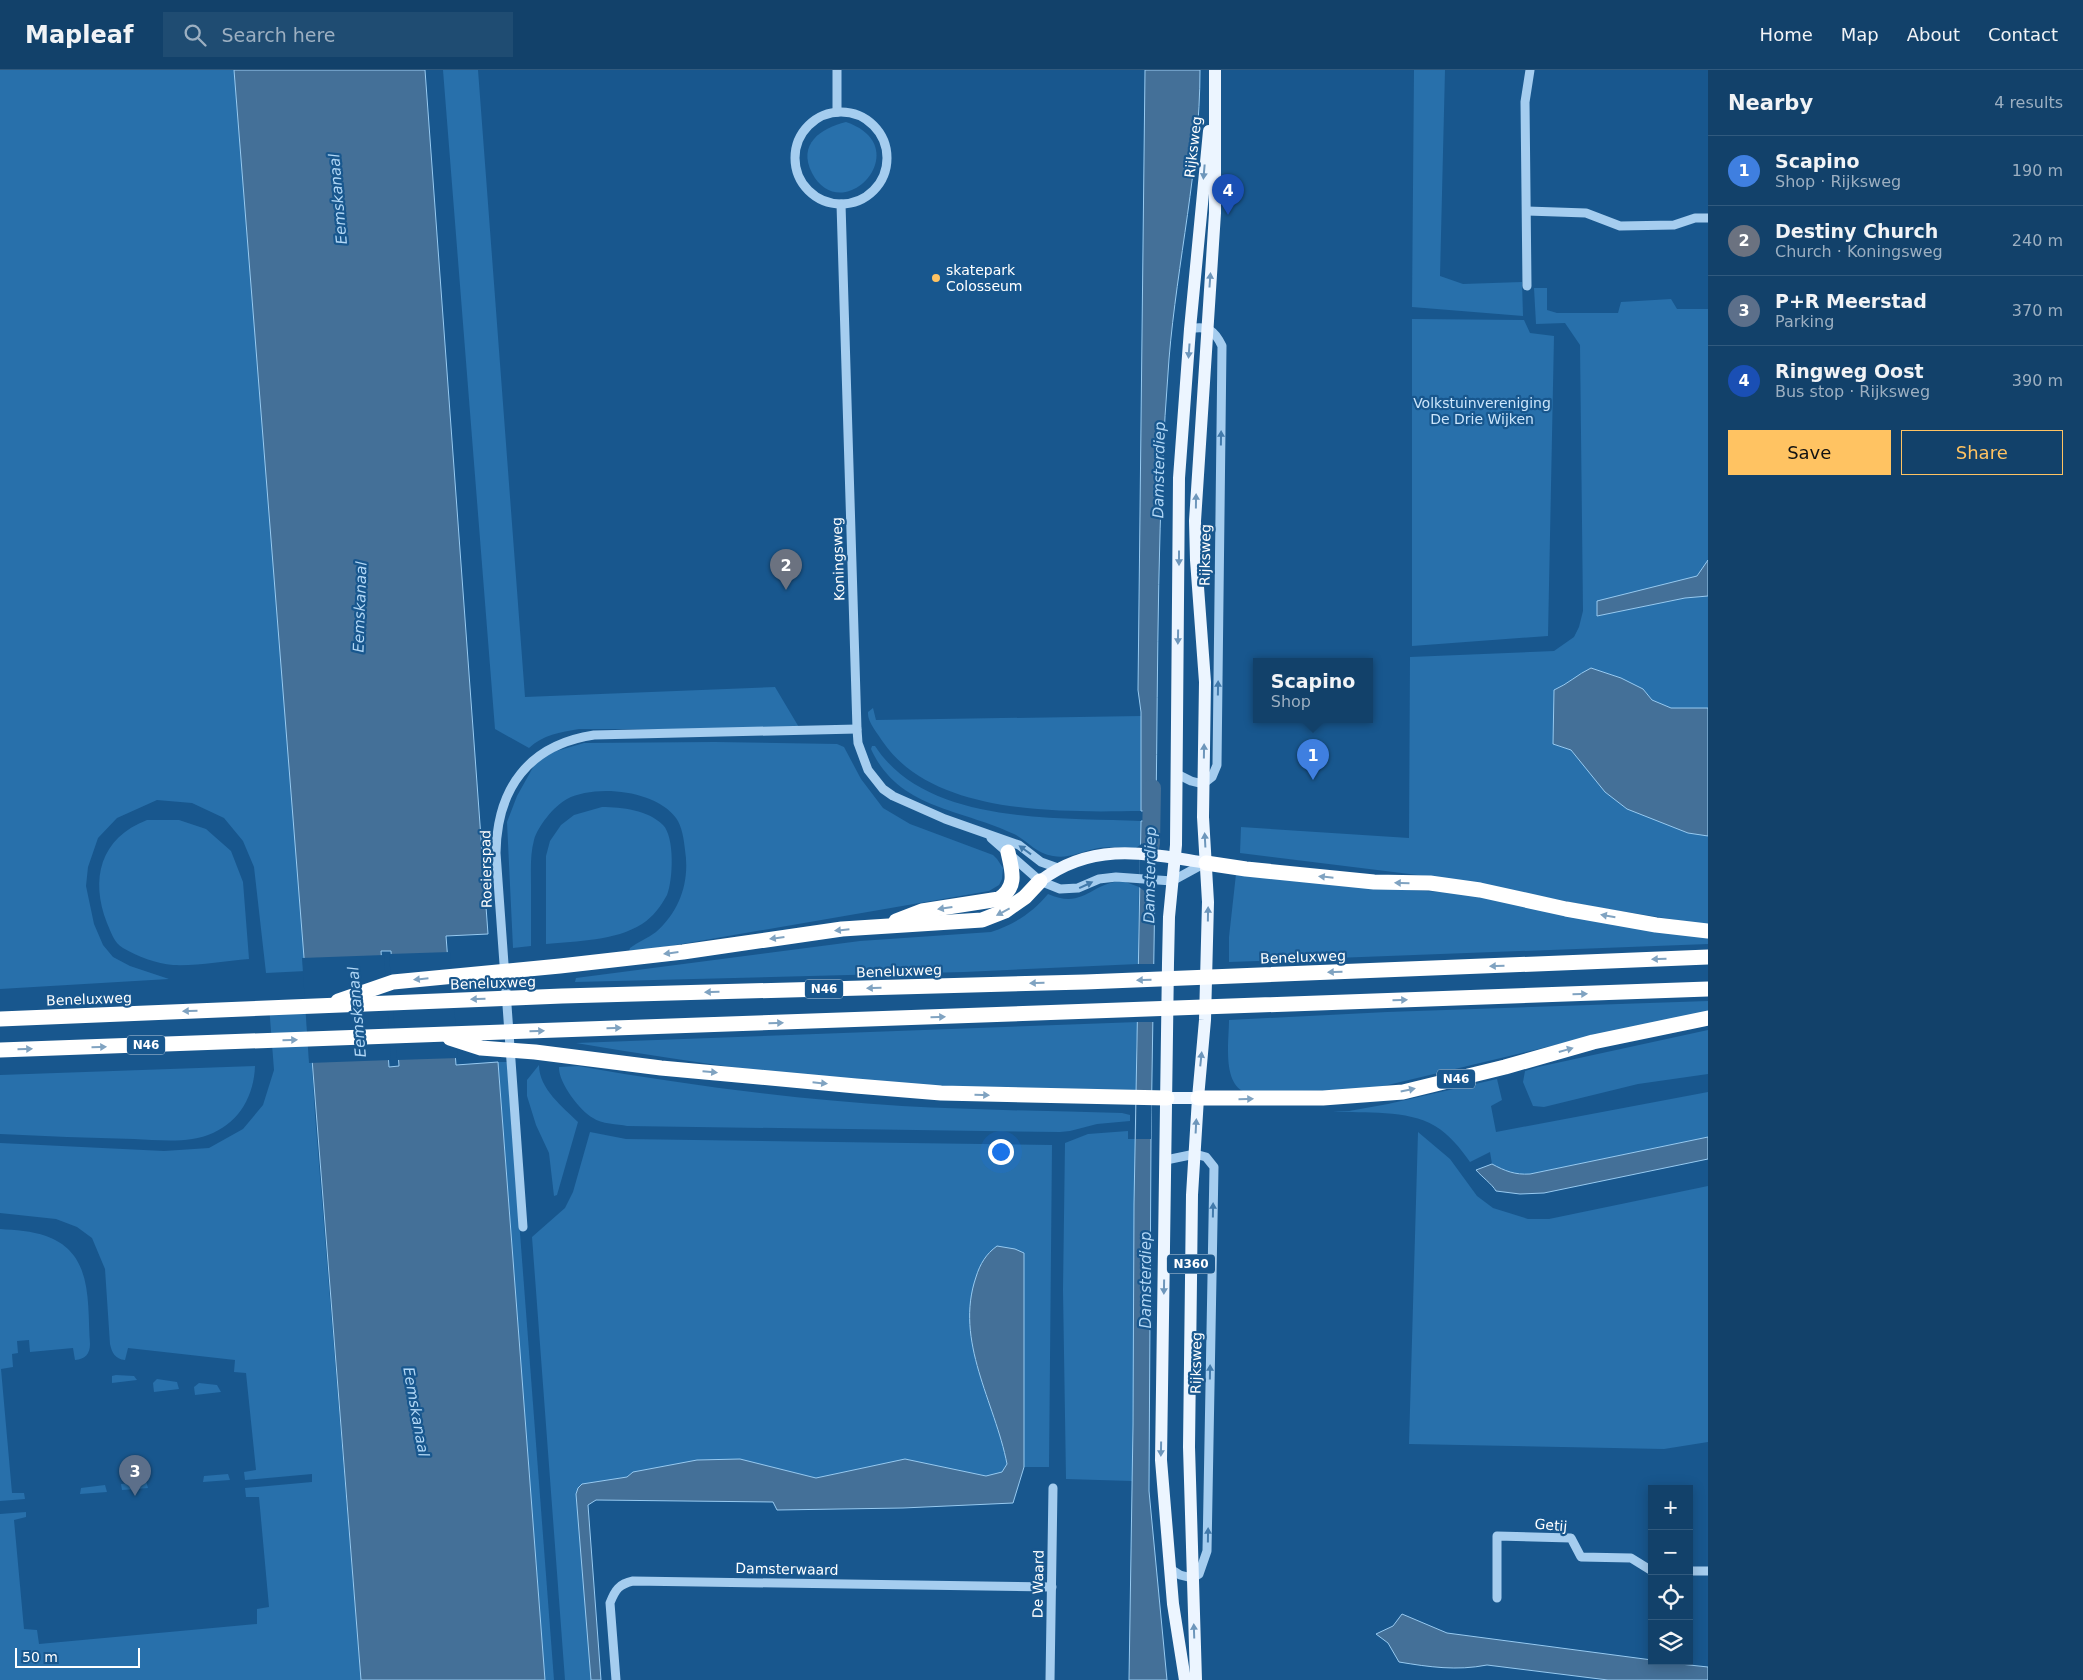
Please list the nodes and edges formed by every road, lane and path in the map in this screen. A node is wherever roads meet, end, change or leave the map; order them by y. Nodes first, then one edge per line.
1 (837, 70) edge
2 (1216, 70) edge
3 (1530, 70) edge
4 (1215, 89) junction
5 (837, 112) junction
6 (841, 204) junction
7 (1527, 212) junction
8 (1708, 218) edge
9 (1527, 286) dead end
10 (1206, 328) junction
11 (1190, 329) junction
12 (857, 729) junction
13 (1177, 774) junction
14 (1203, 784) junction
15 (989, 836) junction
16 (1008, 852) junction
17 (1175, 858) junction
18 (1206, 863) junction
19 (1058, 868) junction
20 (1172, 881) junction
21 (1040, 882) junction
22 (882, 926) junction
23 (1708, 931) edge
24 (1708, 958) edge
25 (1708, 989) edge
26 (323, 1006) junction
27 (1708, 1018) edge
28 (0, 1019) edge
29 (440, 1034) junction
30 (0, 1050) edge
31 (1159, 1098) junction
32 (1198, 1098) junction
33 (1194, 1154) junction
34 (1166, 1160) junction
35 (523, 1227) dead end
36 (1053, 1488) dead end
37 (1169, 1568) junction
38 (1648, 1569) edge
39 (1693, 1571) edge
40 (1708, 1571) edge
41 (1192, 1578) junction
42 (1052, 1587) junction
43 (1497, 1598) dead end
44 (616, 1680) edge
45 (1050, 1680) edge
46 (1185, 1680) edge
47 (1196, 1680) edge

1 - 5 street
2 - 4 main road, Rijksweg
3 - 7 street
10 -> 4 main road, Rijksweg
4 -> 11 main road, Rijksweg
5 - 6 street
5 - 6 street
6 - 12 street, Koningsweg
7 - 8 street
7 - 9 street
10 - 11 street
14 -> 10 main road, Rijksweg
14 -> 10 street, Rijksweg
11 -> 13 main road, Rijksweg
12 - 15 street, Koningsweg
12 - 35 street, Roeierspad
13 - 14 street
13 - 17 main road, Rijksweg / N360
18 -> 14 main road, Rijksweg / N360
15 - 16 street, Koningsweg
19 -> 15 street, Koningsweg
16 - 21 street, Koningsweg
16 -> 22 highway, N46
17 - 18 main road
17 - 19 main road
17 - 20 main road, Rijksweg / N360
18 - 20 street
23 -> 18 highway
32 -> 18 main road, Rijksweg / N360
19 - 21 main road, N46
21 -> 20 street
20 - 31 main road, Rijksweg / N360
21 -> 22 highway, N46
22 -> 26 highway, N46
24 -> 26 highway, Beneluxweg / N46
29 -> 25 highway, N46
26 -> 28 highway, Beneluxweg / N46
32 -> 27 highway, N46
30 -> 29 highway, N46
29 -> 31 highway, N46
31 - 32 main road, N46
31 - 34 main road, Rijksweg / N360
33 -> 32 main road, Rijksweg / N360
33 - 34 street
33 - 41 main road, Rijksweg / N360
41 -> 33 street, Rijksweg
34 -> 37 main road, Rijksweg / N360
36 - 42 street, De Waard
37 - 41 street
37 - 46 main road, Rijksweg / N360
38 - 43 street, Getij
39 - 40 street
47 -> 41 main road, Rijksweg / N360
42 - 44 street, Damsterwaard
42 - 45 street, De Waard

